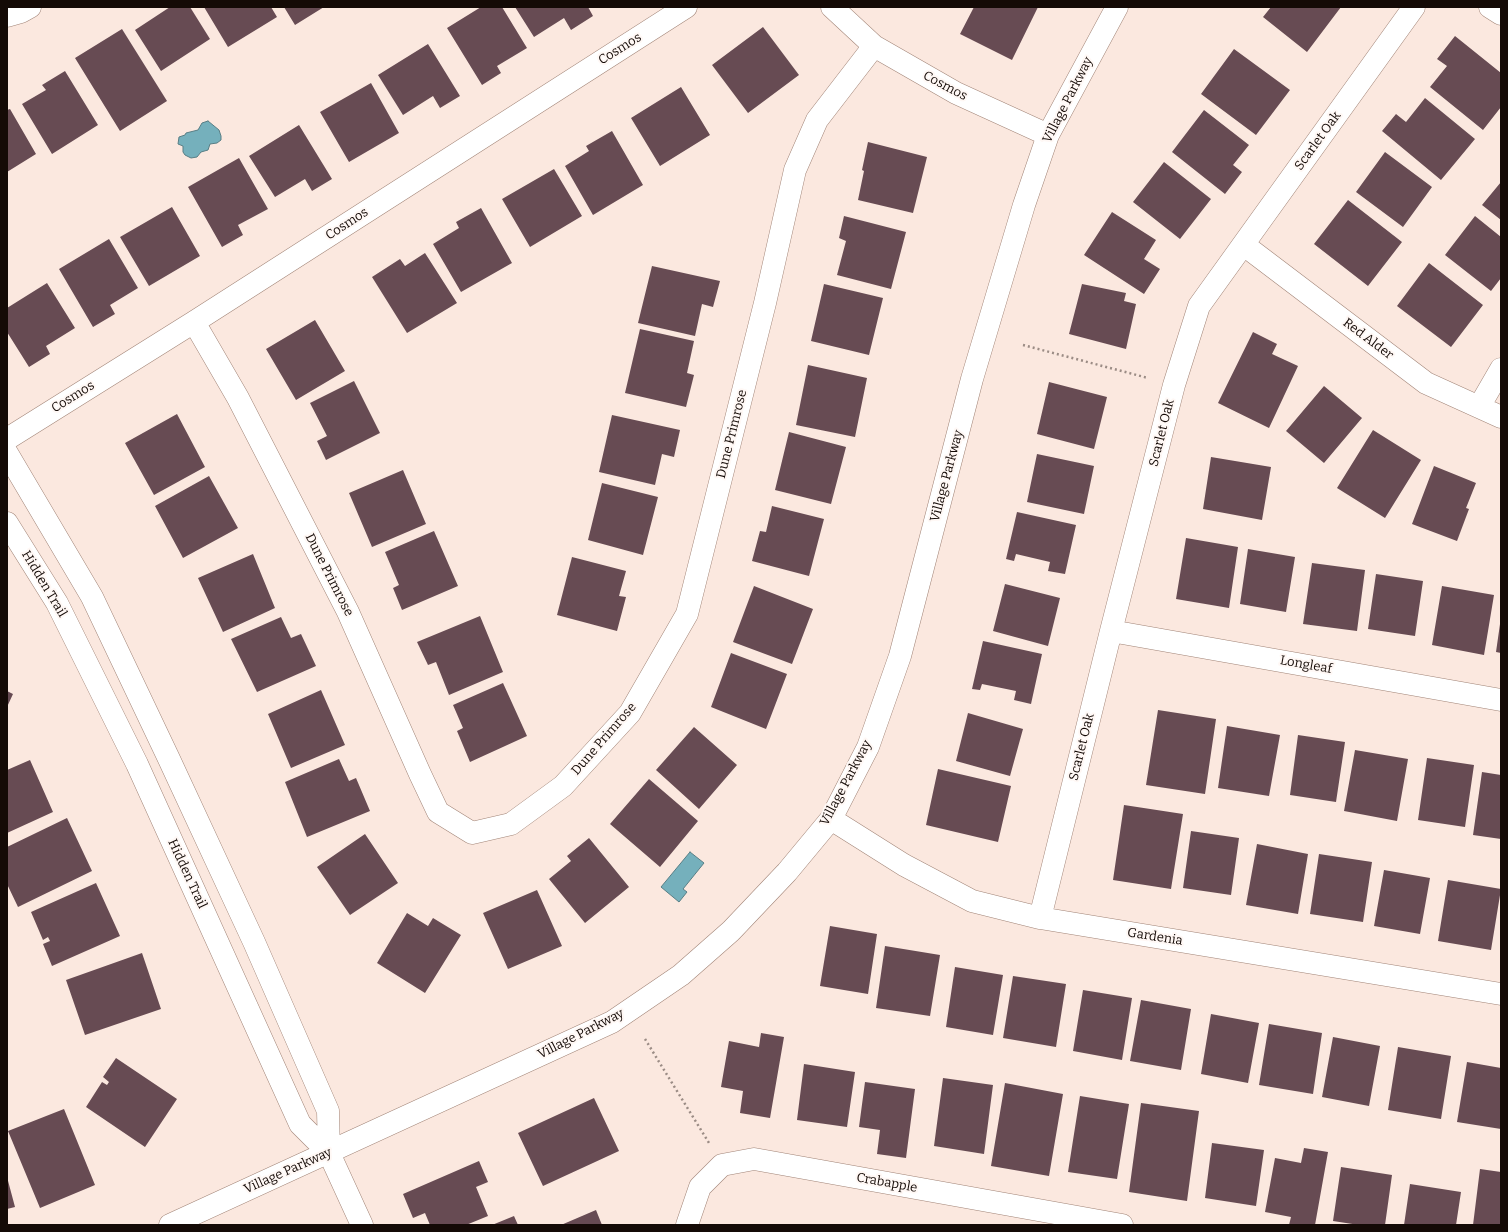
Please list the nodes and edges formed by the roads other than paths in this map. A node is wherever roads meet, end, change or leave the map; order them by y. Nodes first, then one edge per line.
1 (30, 7) edge
2 (686, 7) edge
3 (832, 7) edge
4 (1117, 7) edge
5 (1414, 7) edge
6 (1490, 7) edge
7 (1501, 14) edge
8 (7, 16) edge
9 (874, 46) junction
10 (1048, 135) junction
11 (1244, 245) junction
12 (194, 322) junction
13 (1501, 369) edge
14 (1478, 407) junction
15 (1501, 417) edge
16 (7, 439) edge
17 (7, 453) edge
18 (7, 523) edge
19 (1111, 631) junction
20 (1501, 700) edge
21 (830, 819) junction
22 (1040, 918) junction
23 (1501, 994) edge
24 (329, 1153) junction
25 (170, 1225) edge
26 (362, 1225) edge
27 (687, 1225) edge
28 (1122, 1225) edge

1 - 8 street
2 - 12 street, Cosmos
3 - 9 street, Cosmos
4 - 10 street, Village Parkway
5 - 11 street, Scarlet Oak
6 - 7 street
9 - 10 street, Cosmos
9 - 12 street, Dune Primrose
10 - 21 street, Village Parkway
11 - 14 street, Red Alder
11 - 19 street, Scarlet Oak
12 - 16 street, Cosmos
13 - 14 street
14 - 15 street, Red Alder
17 - 24 street
18 - 24 street, Hidden Trail
19 - 20 street, Longleaf
19 - 22 street, Scarlet Oak
21 - 22 street, Gardenia
21 - 24 street, Village Parkway
22 - 23 street, Gardenia
24 - 25 street, Village Parkway
24 - 26 street, Hidden Trail
27 - 28 street, Crabapple

